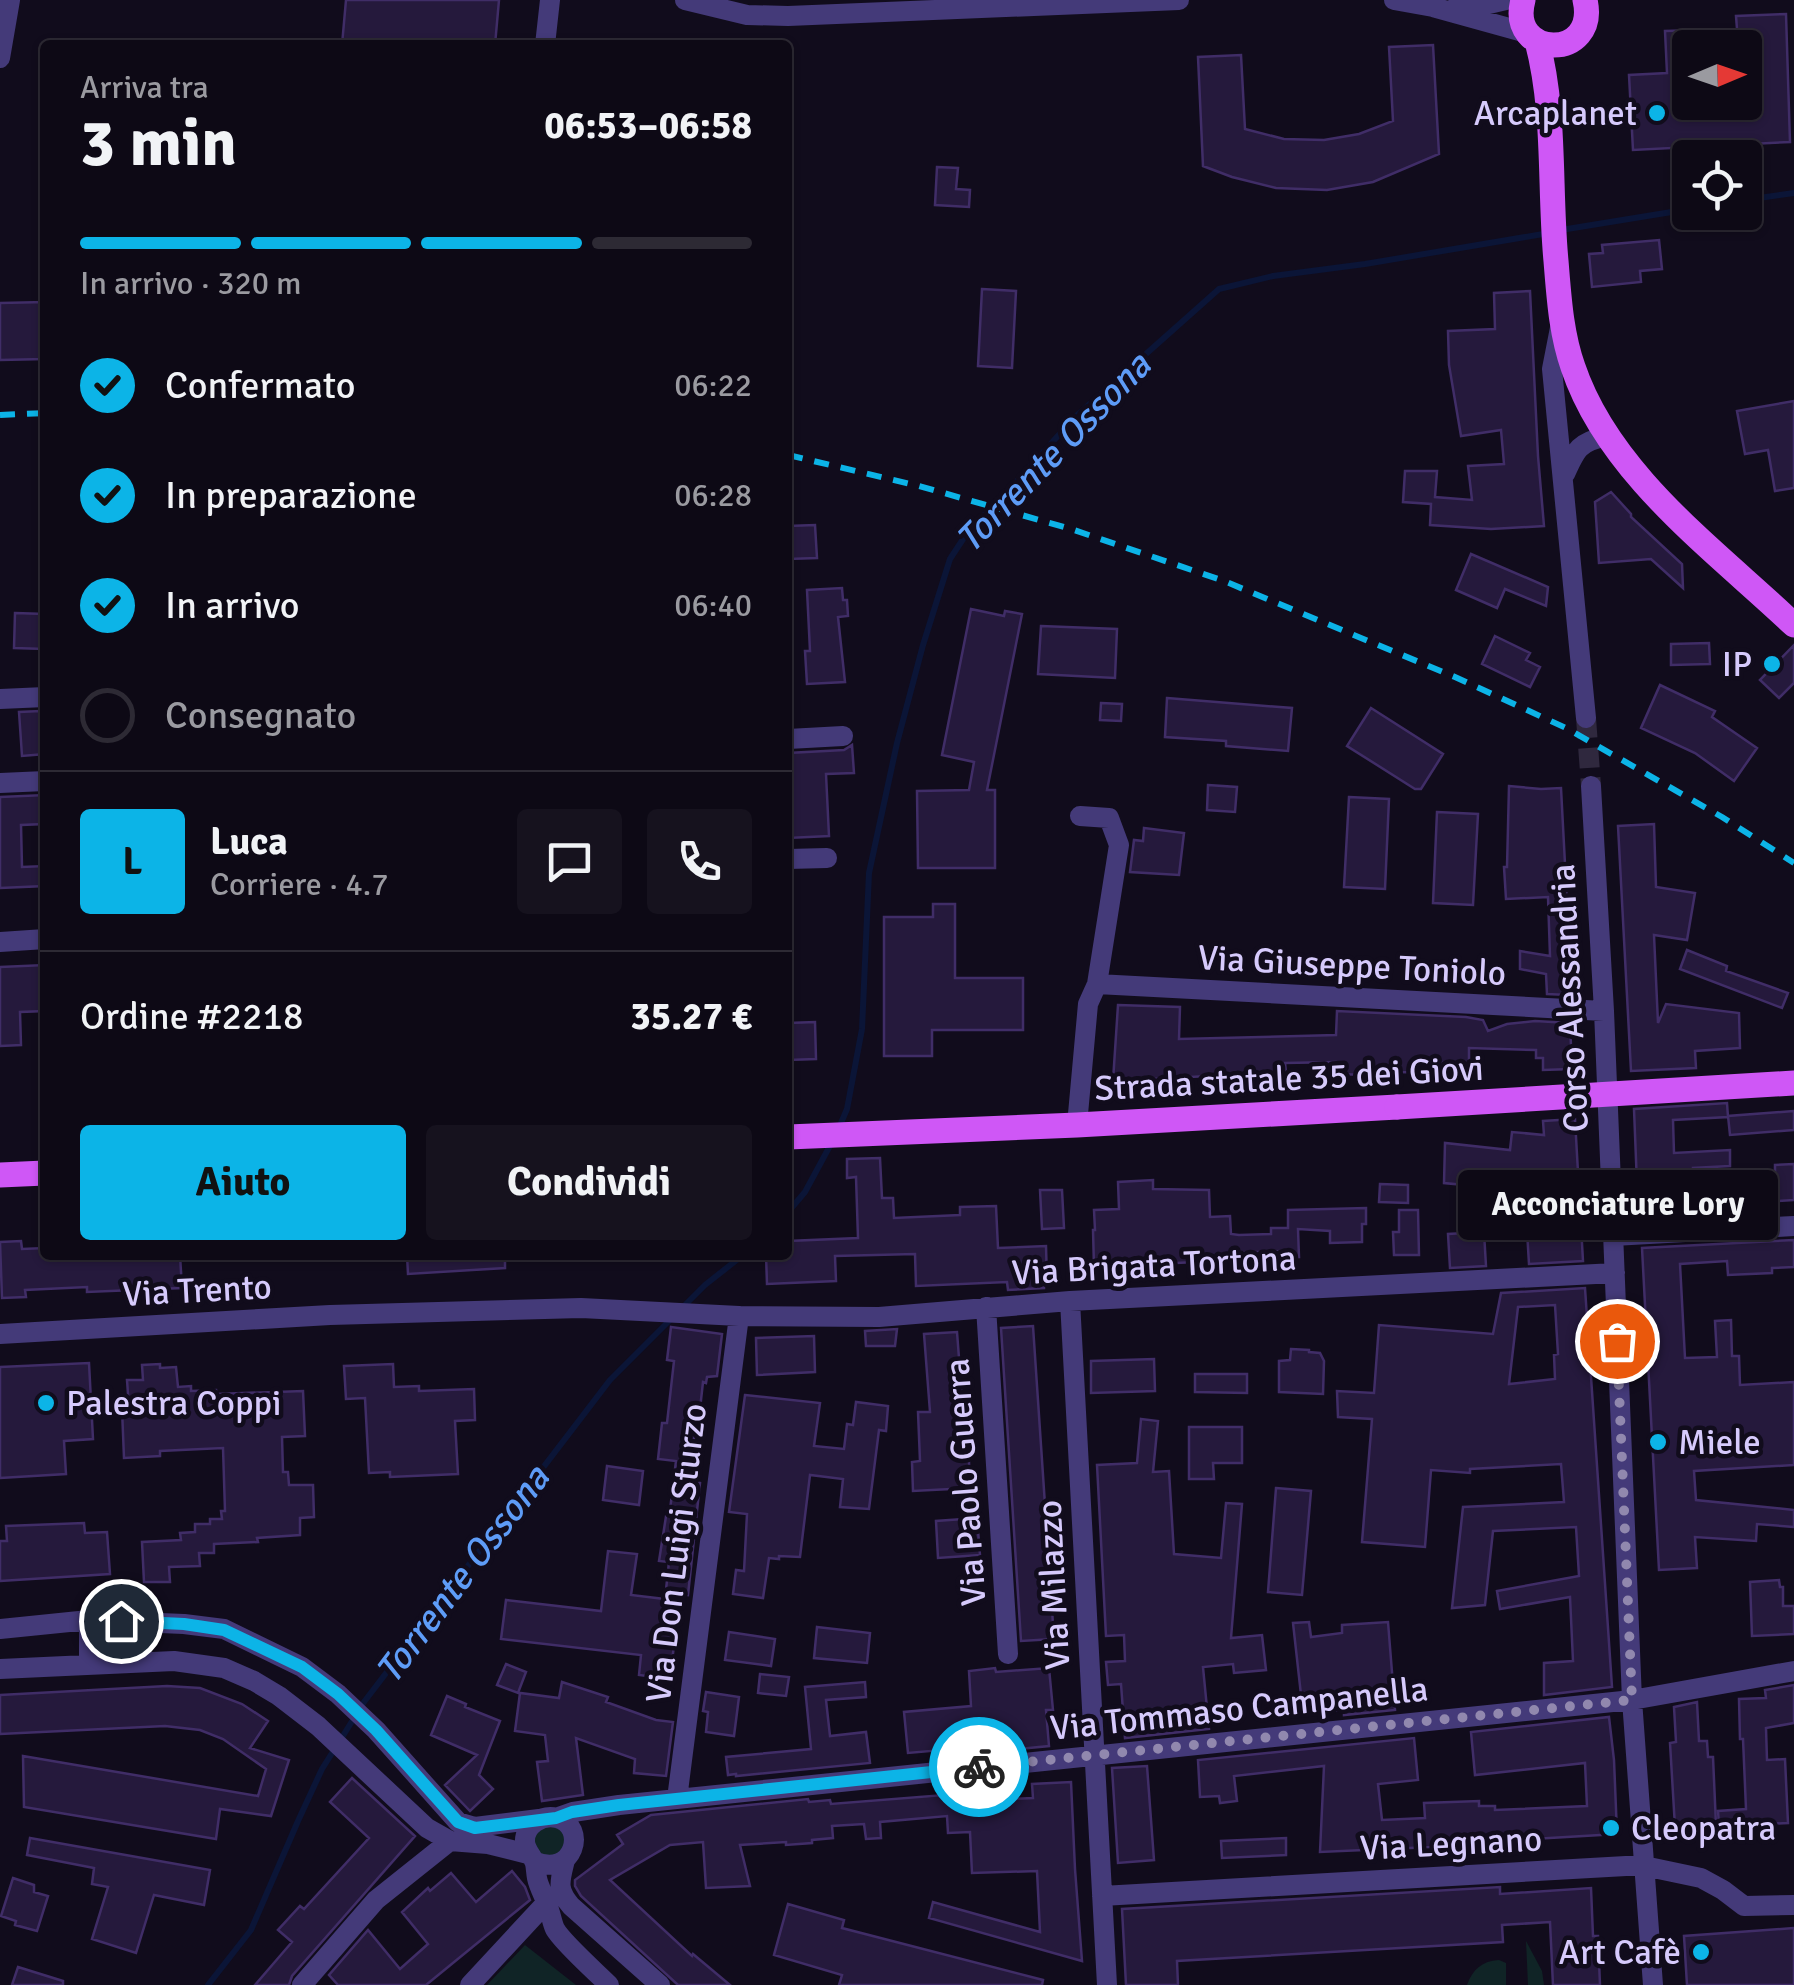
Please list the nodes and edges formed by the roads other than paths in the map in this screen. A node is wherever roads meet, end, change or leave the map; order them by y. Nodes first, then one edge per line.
1 (10, 0) edge
2 (562, 0) edge
3 (685, 0) edge
4 (1179, 0) edge
5 (1394, 0) edge
6 (1506, 0) edge
7 (1522, 0) edge
8 (1586, 0) edge
9 (550, 6) edge
10 (1433, 7) junction
11 (1532, 37) junction
12 (545, 40) edge
13 (1572, 41) junction
14 (0, 58) edge
15 (1551, 124) junction
16 (1562, 321) junction
17 (1607, 436) junction
18 (1564, 475) junction
19 (1794, 625) edge
20 (40, 696) edge
21 (0, 699) edge
22 (1586, 718) tunnel mouth
23 (843, 736) dead end
24 (792, 739) edge
25 (40, 781) edge
26 (0, 783) edge
27 (1591, 786) tunnel mouth
28 (1080, 816) dead end
29 (828, 858) dead end
30 (792, 860) edge
31 (40, 940) edge
32 (0, 942) edge
33 (1097, 984) junction
34 (1604, 1011) junction
35 (1794, 1083) edge
36 (1077, 1125) junction
37 (792, 1137) edge
38 (40, 1174) edge
39 (0, 1176) edge
40 (1794, 1226) edge
41 (1613, 1236) junction
42 (1614, 1273) junction
43 (1070, 1300) junction
44 (986, 1306) junction
45 (698, 1313) joint
46 (739, 1316) junction
47 (0, 1334) edge
48 (89, 1620) junction
49 (0, 1629) edge
50 (1008, 1654) dead end
51 (89, 1663) junction
52 (0, 1669) edge
53 (1794, 1671) edge
54 (1632, 1700) junction
55 (1094, 1755) junction
56 (677, 1799) junction
57 (547, 1818) junction
58 (450, 1841) junction
59 (531, 1857) junction
60 (566, 1860) junction
61 (1644, 1866) junction
62 (1102, 1896) junction
63 (547, 1902) junction
64 (1794, 1905) edge
65 (302, 1985) edge
66 (470, 1985) edge
67 (609, 1985) edge
68 (660, 1985) edge
69 (1106, 1985) edge
70 (1653, 1985) edge

1 - 14 street
2 - 9 street
3 - 4 street
5 - 10 street
6 - 10 street
7 - 11 main road
8 - 13 main road
9 - 12 street
10 - 11 street
11 - 13 main road
11 - 15 main road
13 - 15 main road
15 - 16 main road
16 - 17 main road
16 - 18 street
17 - 18 street
17 - 19 main road
18 - 22 street
20 - 21 street
23 - 24 street
25 - 26 street
27 - 34 street, Corso Alessandria
28 - 33 street
29 - 30 street
31 - 32 street
33 - 34 street, Via Giuseppe Toniolo
33 - 36 street
34 - 41 street, Corso Alessandria
35 - 36 main road, Strada statale 35 dei Giovi, bridge
36 - 37 main road, Strada statale 35 dei Giovi
38 - 39 main road
40 - 41 street
41 - 42 street, Corso Alessandria
42 - 43 street, Via Brigata Tortona
42 - 54 street, Corso Alessandria
43 - 44 street, Via Brigata Tortona
43 - 55 street, Via Milazzo
44 - 46 street, Via Brigata Tortona
44 - 50 street, Via Paolo Guerra
45 - 46 street, Via Brigata Tortona
45 - 47 street, Via Trento
46 - 56 street, Via Don Luigi Sturzo
48 - 49 street
48 - 51 street
48 - 57 street, Via Tommaso Campanella
51 - 52 street
51 - 58 street
53 - 54 street, Via Tommaso Campanella
54 - 55 street, Via Tommaso Campanella
54 - 61 street, Corso Alessandria
55 - 56 street, Via Tommaso Campanella
55 - 62 street, Via Milazzo
56 - 57 street, Via Tommaso Campanella
57 - 59 street
57 - 60 street
58 - 59 street
58 - 65 street
59 - 60 street
59 - 63 street
60 - 68 street
61 - 62 street, Via Legnano
61 - 64 street, Via Legnano
61 - 70 street, Corso Alessandria
62 - 69 street, Via Milazzo
63 - 66 street
63 - 67 street

